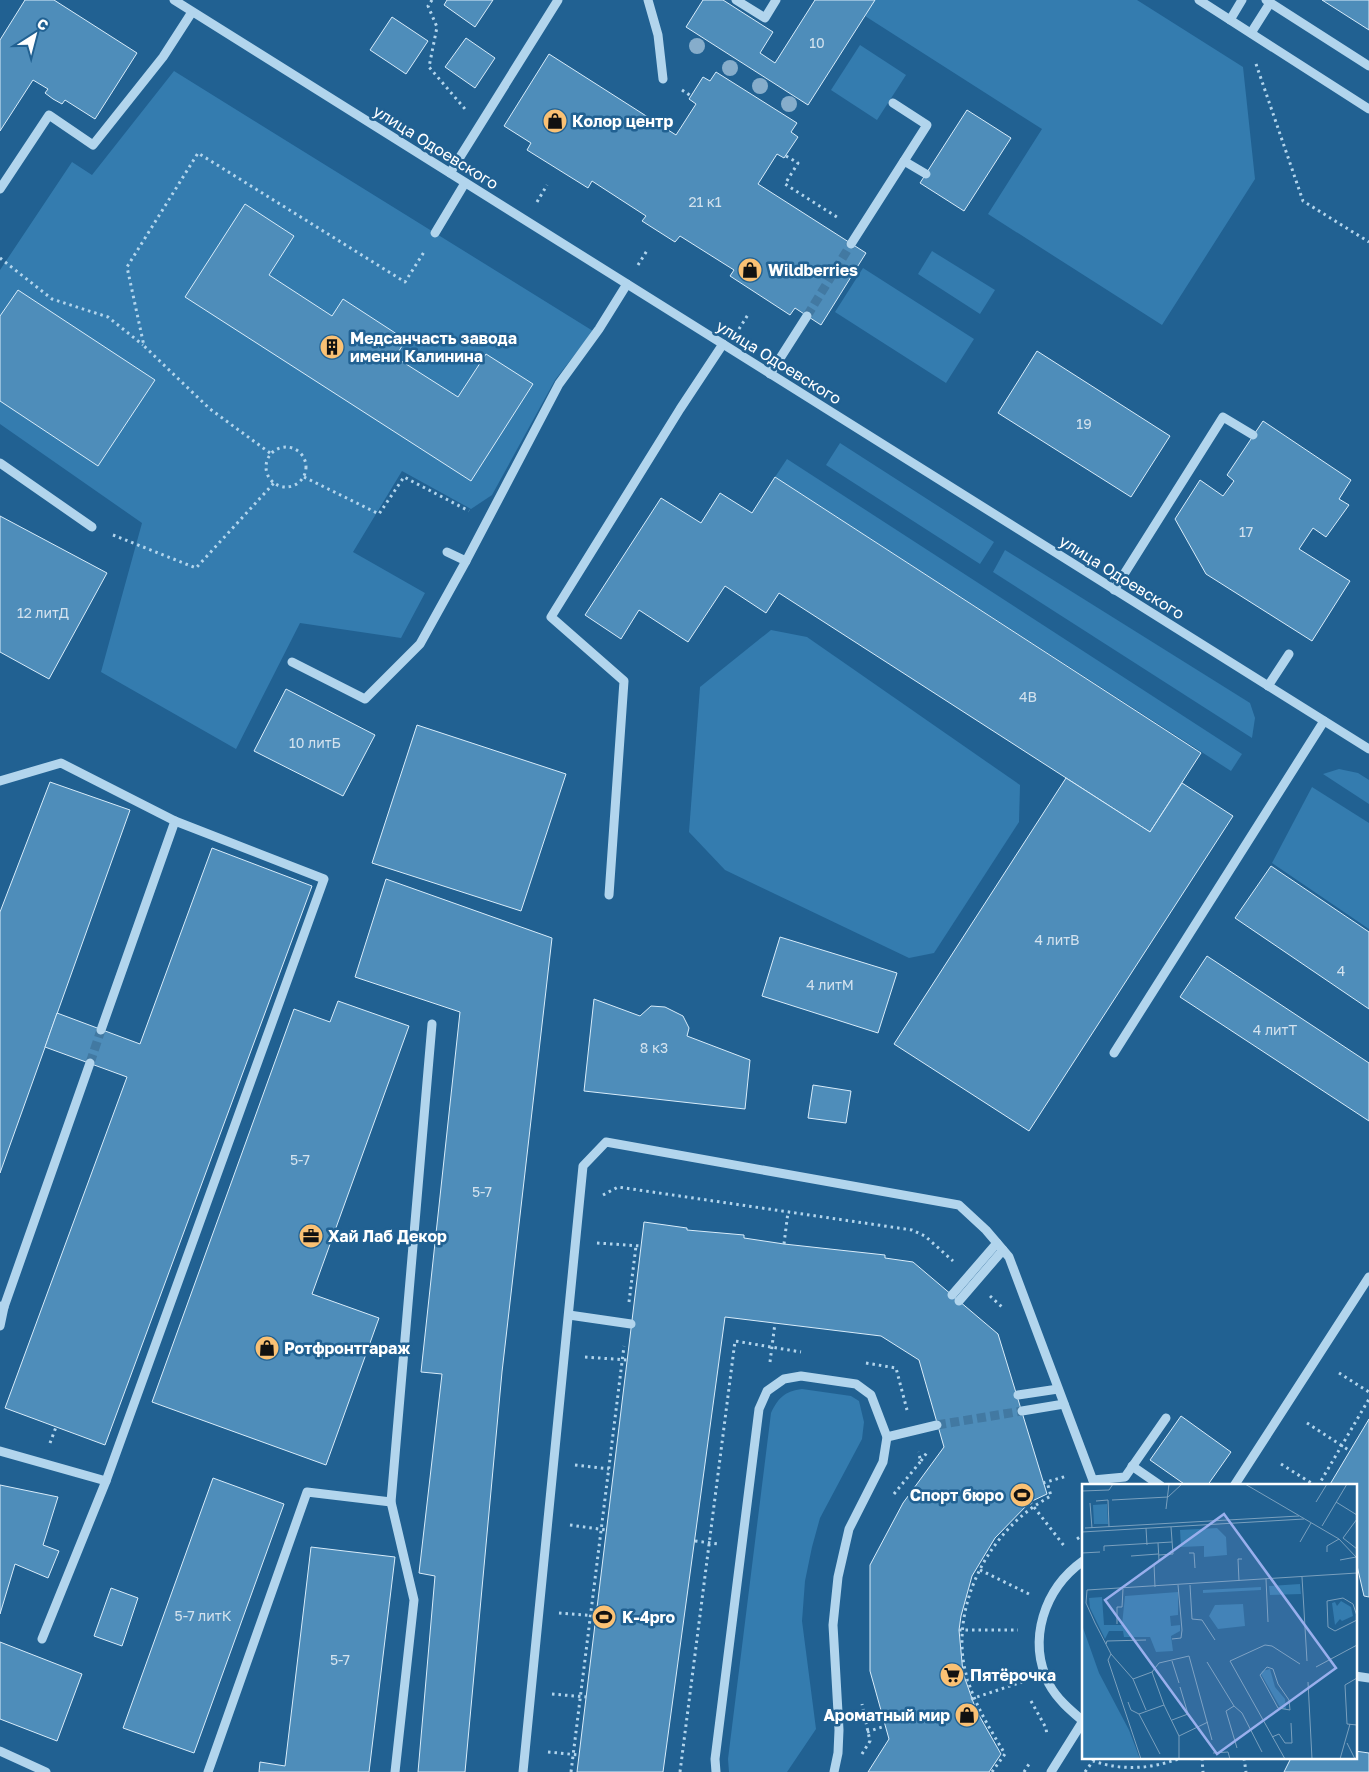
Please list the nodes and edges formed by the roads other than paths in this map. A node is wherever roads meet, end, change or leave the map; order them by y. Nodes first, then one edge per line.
1 (174, 0) edge
2 (558, 0) edge
3 (648, 0) edge
4 (736, 0) edge
5 (776, 0) edge
6 (1199, 0) edge
7 (1242, 0) edge
8 (1268, 1) edge
9 (192, 12) junction
10 (1230, 20) junction
11 (1251, 33) junction
12 (1369, 66) edge
13 (663, 79) dead end
14 (894, 103) dead end
15 (1369, 108) edge
16 (904, 161) junction
17 (450, 173) junction
18 (926, 174) dead end
19 (465, 182) junction
20 (0, 189) edge
21 (435, 234) road end
22 (851, 244) tunnel mouth
23 (627, 284) junction
24 (807, 316) tunnel mouth
25 (723, 344) junction
26 (770, 374) junction
27 (1253, 435) dead end
28 (0, 463) edge
29 (92, 527) road end
30 (447, 552) dead end
31 (466, 561) junction
32 (1114, 590) junction
33 (1289, 654) dead end
34 (292, 662) dead end
35 (1268, 686) junction
36 (1324, 721) junction
37 (1369, 749) edge
38 (0, 781) edge
39 (175, 820) junction
40 (609, 895) dead end
41 (432, 1024) dead end
42 (101, 1030) tunnel mouth
43 (1114, 1053) dead end
44 (90, 1063) tunnel mouth
45 (1000, 1246) junction
46 (1369, 1278) edge
47 (955, 1298) dead end
48 (2, 1306) edge
49 (569, 1315) junction
50 (629, 1323) road end
51 (0, 1326) edge
52 (1058, 1388) junction
53 (1018, 1395) dead end
54 (1064, 1404) junction
55 (1022, 1411) tunnel mouth
56 (1166, 1418) dead end
57 (937, 1426) tunnel mouth
58 (887, 1437) junction
59 (0, 1451) edge
60 (1132, 1466) junction
61 (106, 1481) junction
62 (1094, 1483) edge
63 (1158, 1484) edge
64 (1235, 1484) edge
65 (391, 1502) junction
66 (1082, 1563) edge
67 (42, 1639) dead end
68 (1356, 1676) edge
69 (1369, 1678) edge
70 (1082, 1720) edge
71 (1082, 1723) edge
72 (0, 1751) edge
73 (46, 1772) edge
74 (208, 1772) edge
75 (395, 1772) edge
76 (523, 1772) edge
77 (716, 1772) edge
78 (834, 1772) edge
79 (1051, 1772) edge

1 - 9 street, улица Одоевского
2 - 17 street
3 - 13 street
4 - 5 street
6 - 10 street
7 - 10 street
8 - 11 street
8 - 12 street
9 - 17 street, улица Одоевского
9 - 20 street
10 - 11 street
11 - 15 street
14 - 16 street
16 - 18 street
16 - 22 street
17 - 19 street, улица Одоевского
19 - 21 street
19 - 23 street, улица Одоевского
23 - 25 street, улица Одоевского
23 - 31 street
24 - 26 street
25 - 26 street, улица Одоевского
25 - 40 street
26 - 32 street, улица Одоевского
27 - 32 street
28 - 29 street
30 - 31 street
31 - 34 street
32 - 35 street, улица Одоевского
33 - 35 street
35 - 36 street, улица Одоевского
36 - 37 street, улица Одоевского
36 - 43 street
38 - 39 street
39 - 42 street
39 - 61 street
41 - 65 street
44 - 48 street
45 - 47 street
45 - 49 street
45 - 52 street
46 - 64 street
48 - 51 street
49 - 50 street
49 - 76 street
52 - 53 street
52 - 54 street
54 - 55 street
54 - 62 street
56 - 60 street
57 - 58 street
58 - 77 street
58 - 78 street
59 - 61 street
60 - 62 street
60 - 63 street
61 - 67 street
65 - 74 street
65 - 75 street
66 - 70 street
68 - 69 street
71 - 79 street
72 - 73 street

